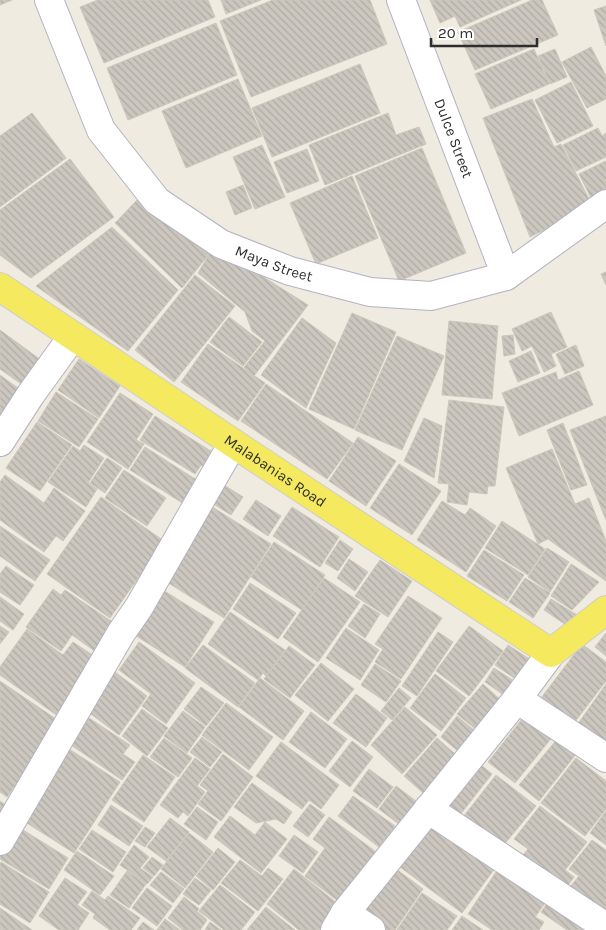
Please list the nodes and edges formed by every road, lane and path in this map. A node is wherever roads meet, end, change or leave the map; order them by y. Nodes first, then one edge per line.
1 (49, 0) edge
2 (401, 0) edge
3 (606, 204) edge
4 (506, 276) junction
5 (0, 287) edge
6 (73, 336) junction
7 (0, 442) edge
8 (233, 443) junction
9 (606, 610) edge
10 (551, 653) junction
11 (517, 699) junction
12 (606, 758) edge
13 (428, 810) junction
14 (0, 841) edge
15 (340, 922) edge
16 (606, 927) edge
17 (371, 930) edge

1 - 4 street, Maya Street
2 - 4 street, Dulce Street
3 - 4 street, Maya Street
5 - 6 main road, Malabanias Road
6 - 7 street
6 - 8 main road, Malabanias Road
8 - 10 main road, Malabanias Road
8 - 14 street
9 - 10 main road
10 - 11 street
11 - 12 street
11 - 13 street
13 - 15 street
13 - 16 street
15 - 17 street

